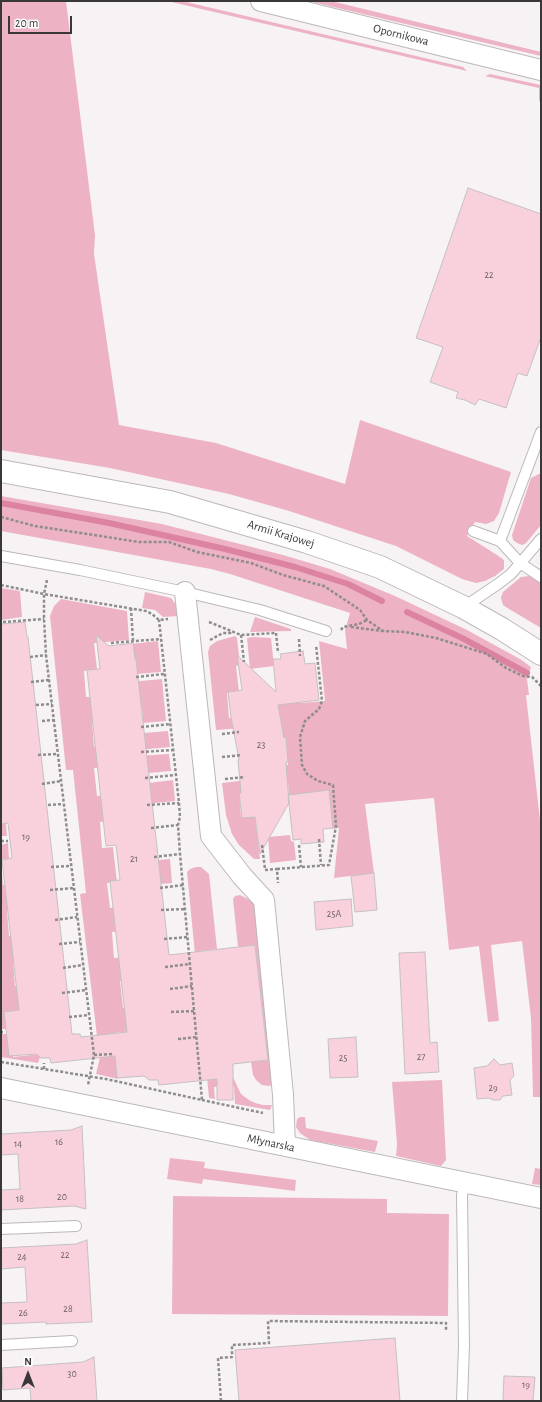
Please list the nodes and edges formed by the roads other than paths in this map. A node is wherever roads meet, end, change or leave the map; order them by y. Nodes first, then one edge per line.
1 (261, 1) edge
2 (541, 70) edge
3 (541, 432) edge
4 (1, 471) edge
5 (473, 531) dead end
6 (541, 539) edge
7 (500, 541) junction
8 (1, 556) edge
9 (520, 563) junction
10 (541, 577) edge
11 (186, 592) junction
12 (464, 607) junction
13 (322, 630) road end
14 (541, 654) edge
15 (1, 1088) edge
16 (285, 1146) junction
17 (465, 1183) junction
18 (541, 1198) edge
19 (76, 1226) dead end
20 (1, 1229) edge
21 (72, 1342) dead end
22 (1, 1345) edge
23 (462, 1401) edge

1 - 2 street, Opornikowa
3 - 7 lane
4 - 12 main road, Armii Krajowej
5 - 7 lane
6 - 9 lane
7 - 9 lane
8 - 11 lane
9 - 10 lane
9 - 12 lane
11 - 13 lane
11 - 16 street
12 - 14 main road, Armii Krajowej
15 - 16 street, Młynarska
16 - 17 street, Młynarska
17 - 18 street, Młynarska
17 - 23 lane
19 - 20 lane
21 - 22 lane

